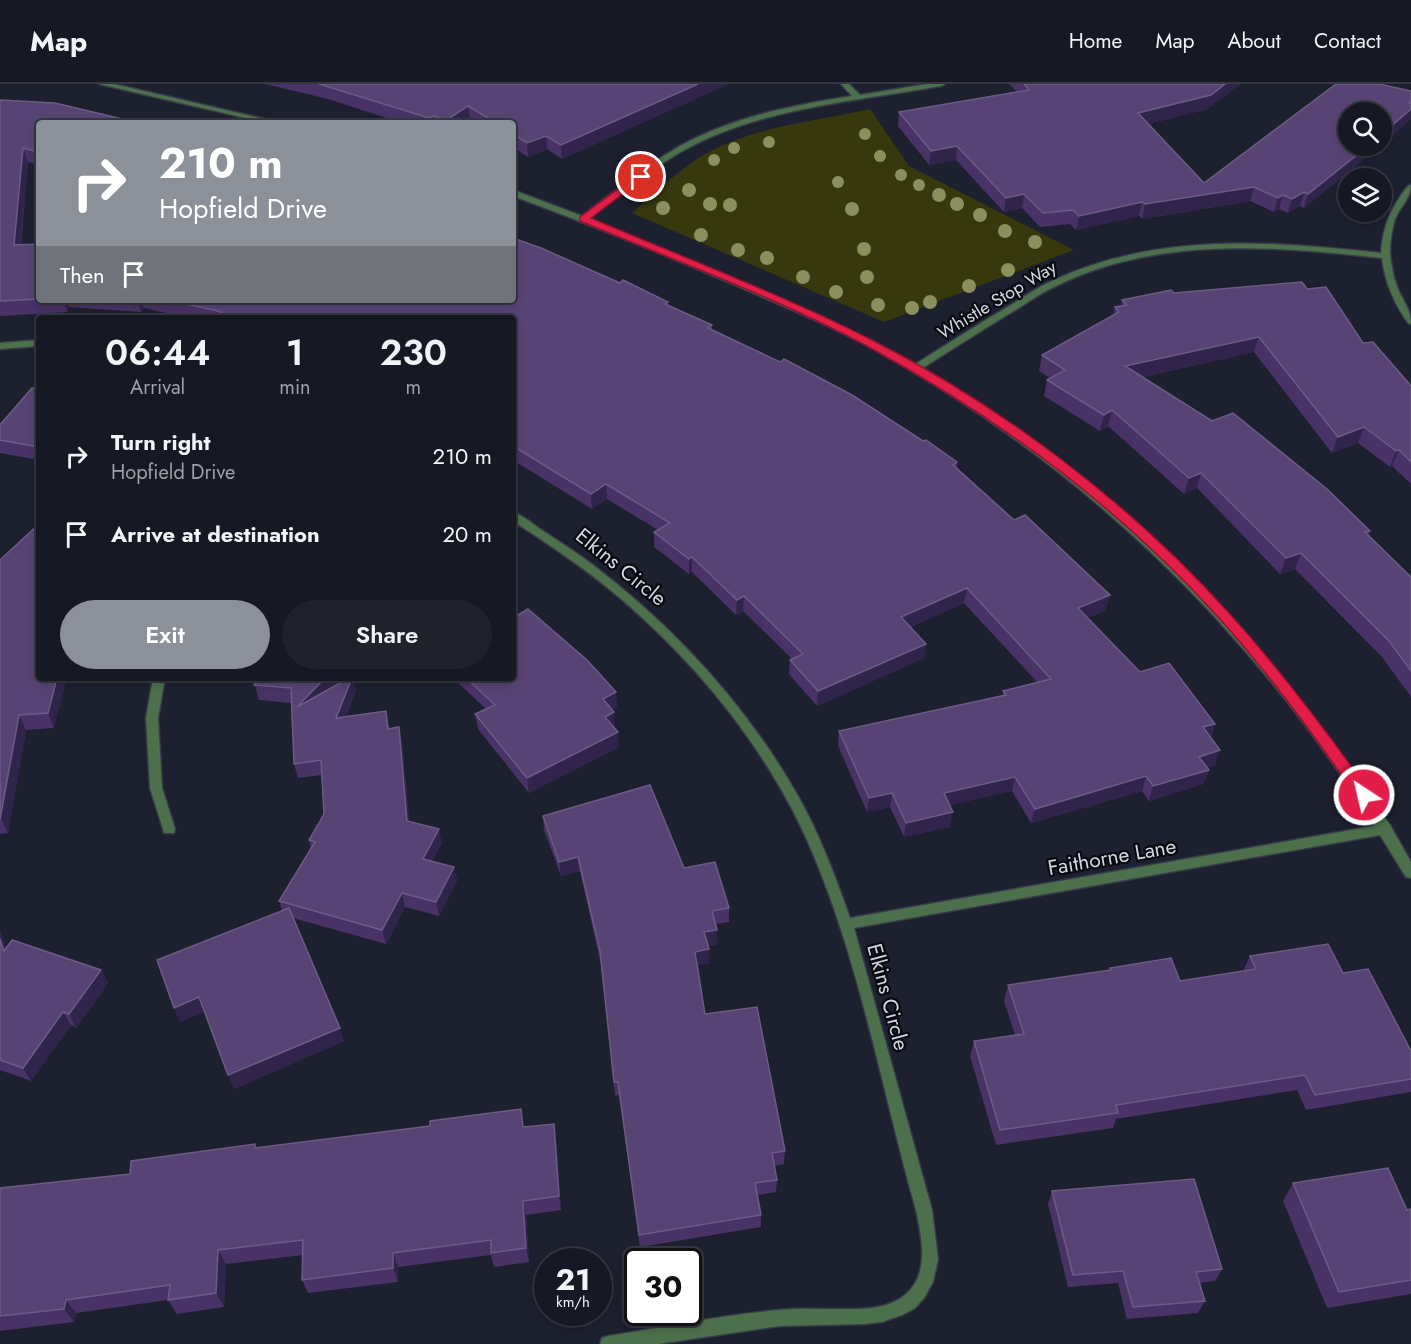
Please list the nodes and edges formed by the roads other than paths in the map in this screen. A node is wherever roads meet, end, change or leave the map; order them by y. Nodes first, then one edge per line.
1 (103, 84) edge
2 (845, 84) edge
3 (941, 84) edge
4 (859, 98) junction
5 (265, 120) edge
6 (1411, 188) edge
7 (516, 194) edge
8 (584, 219) junction
9 (1385, 256) junction
10 (1411, 321) edge
11 (36, 343) edge
12 (0, 346) edge
13 (914, 369) junction
14 (516, 518) edge
15 (158, 681) edge
16 (169, 829) dead end
17 (1385, 829) junction
18 (1411, 873) edge
19 (846, 924) junction
20 (608, 1344) edge

1 - 5 street
2 - 4 street
3 - 4 street
4 - 8 street
6 - 9 street
7 - 8 street
8 - 13 street
9 - 10 street
9 - 13 street, Whistle Stop Way
11 - 12 street
13 - 17 street
14 - 19 street, Elkins Circle
15 - 16 street
17 - 18 street
17 - 19 street, Faithorne Lane
19 - 20 street, Elkins Circle

